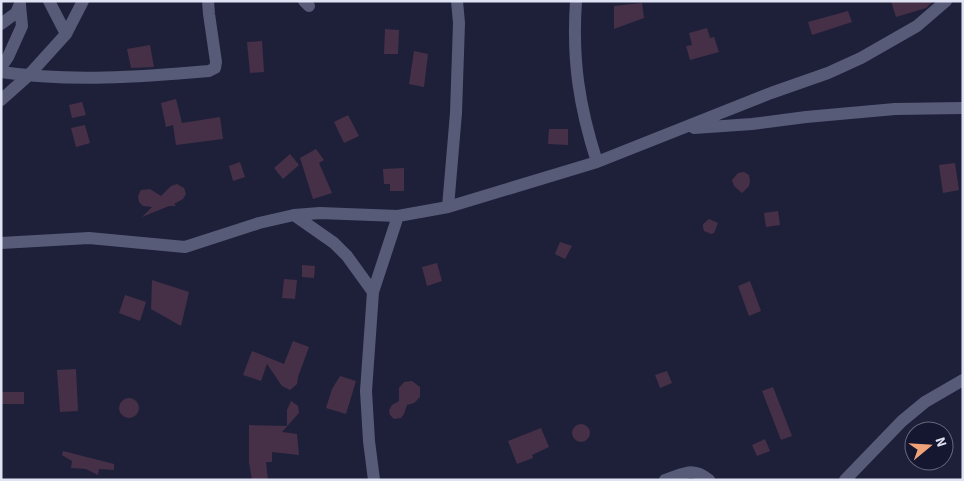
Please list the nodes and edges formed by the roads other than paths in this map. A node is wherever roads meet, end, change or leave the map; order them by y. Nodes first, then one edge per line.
1 (49, 1) edge
2 (83, 1) edge
3 (208, 1) edge
4 (458, 1) edge
5 (576, 1) edge
6 (946, 1) edge
7 (20, 3) edge
8 (1, 24) edge
9 (66, 34) junction
10 (1, 67) edge
11 (1, 72) edge
12 (28, 76) junction
13 (1, 100) edge
14 (963, 108) edge
15 (682, 129) junction
16 (598, 162) junction
17 (448, 207) junction
18 (294, 215) junction
19 (398, 216) junction
20 (1, 243) edge
21 (373, 292) junction
22 (963, 380) edge
23 (848, 479) edge
24 (374, 480) edge
25 (665, 480) edge
26 (709, 480) edge

1 - 9 street
2 - 9 street
3 - 12 street
4 - 17 street
5 - 16 street
6 - 15 street
7 - 8 street
7 - 10 street
9 - 12 street
11 - 12 street
12 - 13 street
14 - 15 street
15 - 16 street
16 - 17 street
17 - 19 street
18 - 19 street
18 - 20 street
18 - 21 street
19 - 21 street
21 - 24 street
22 - 23 street
25 - 26 street

